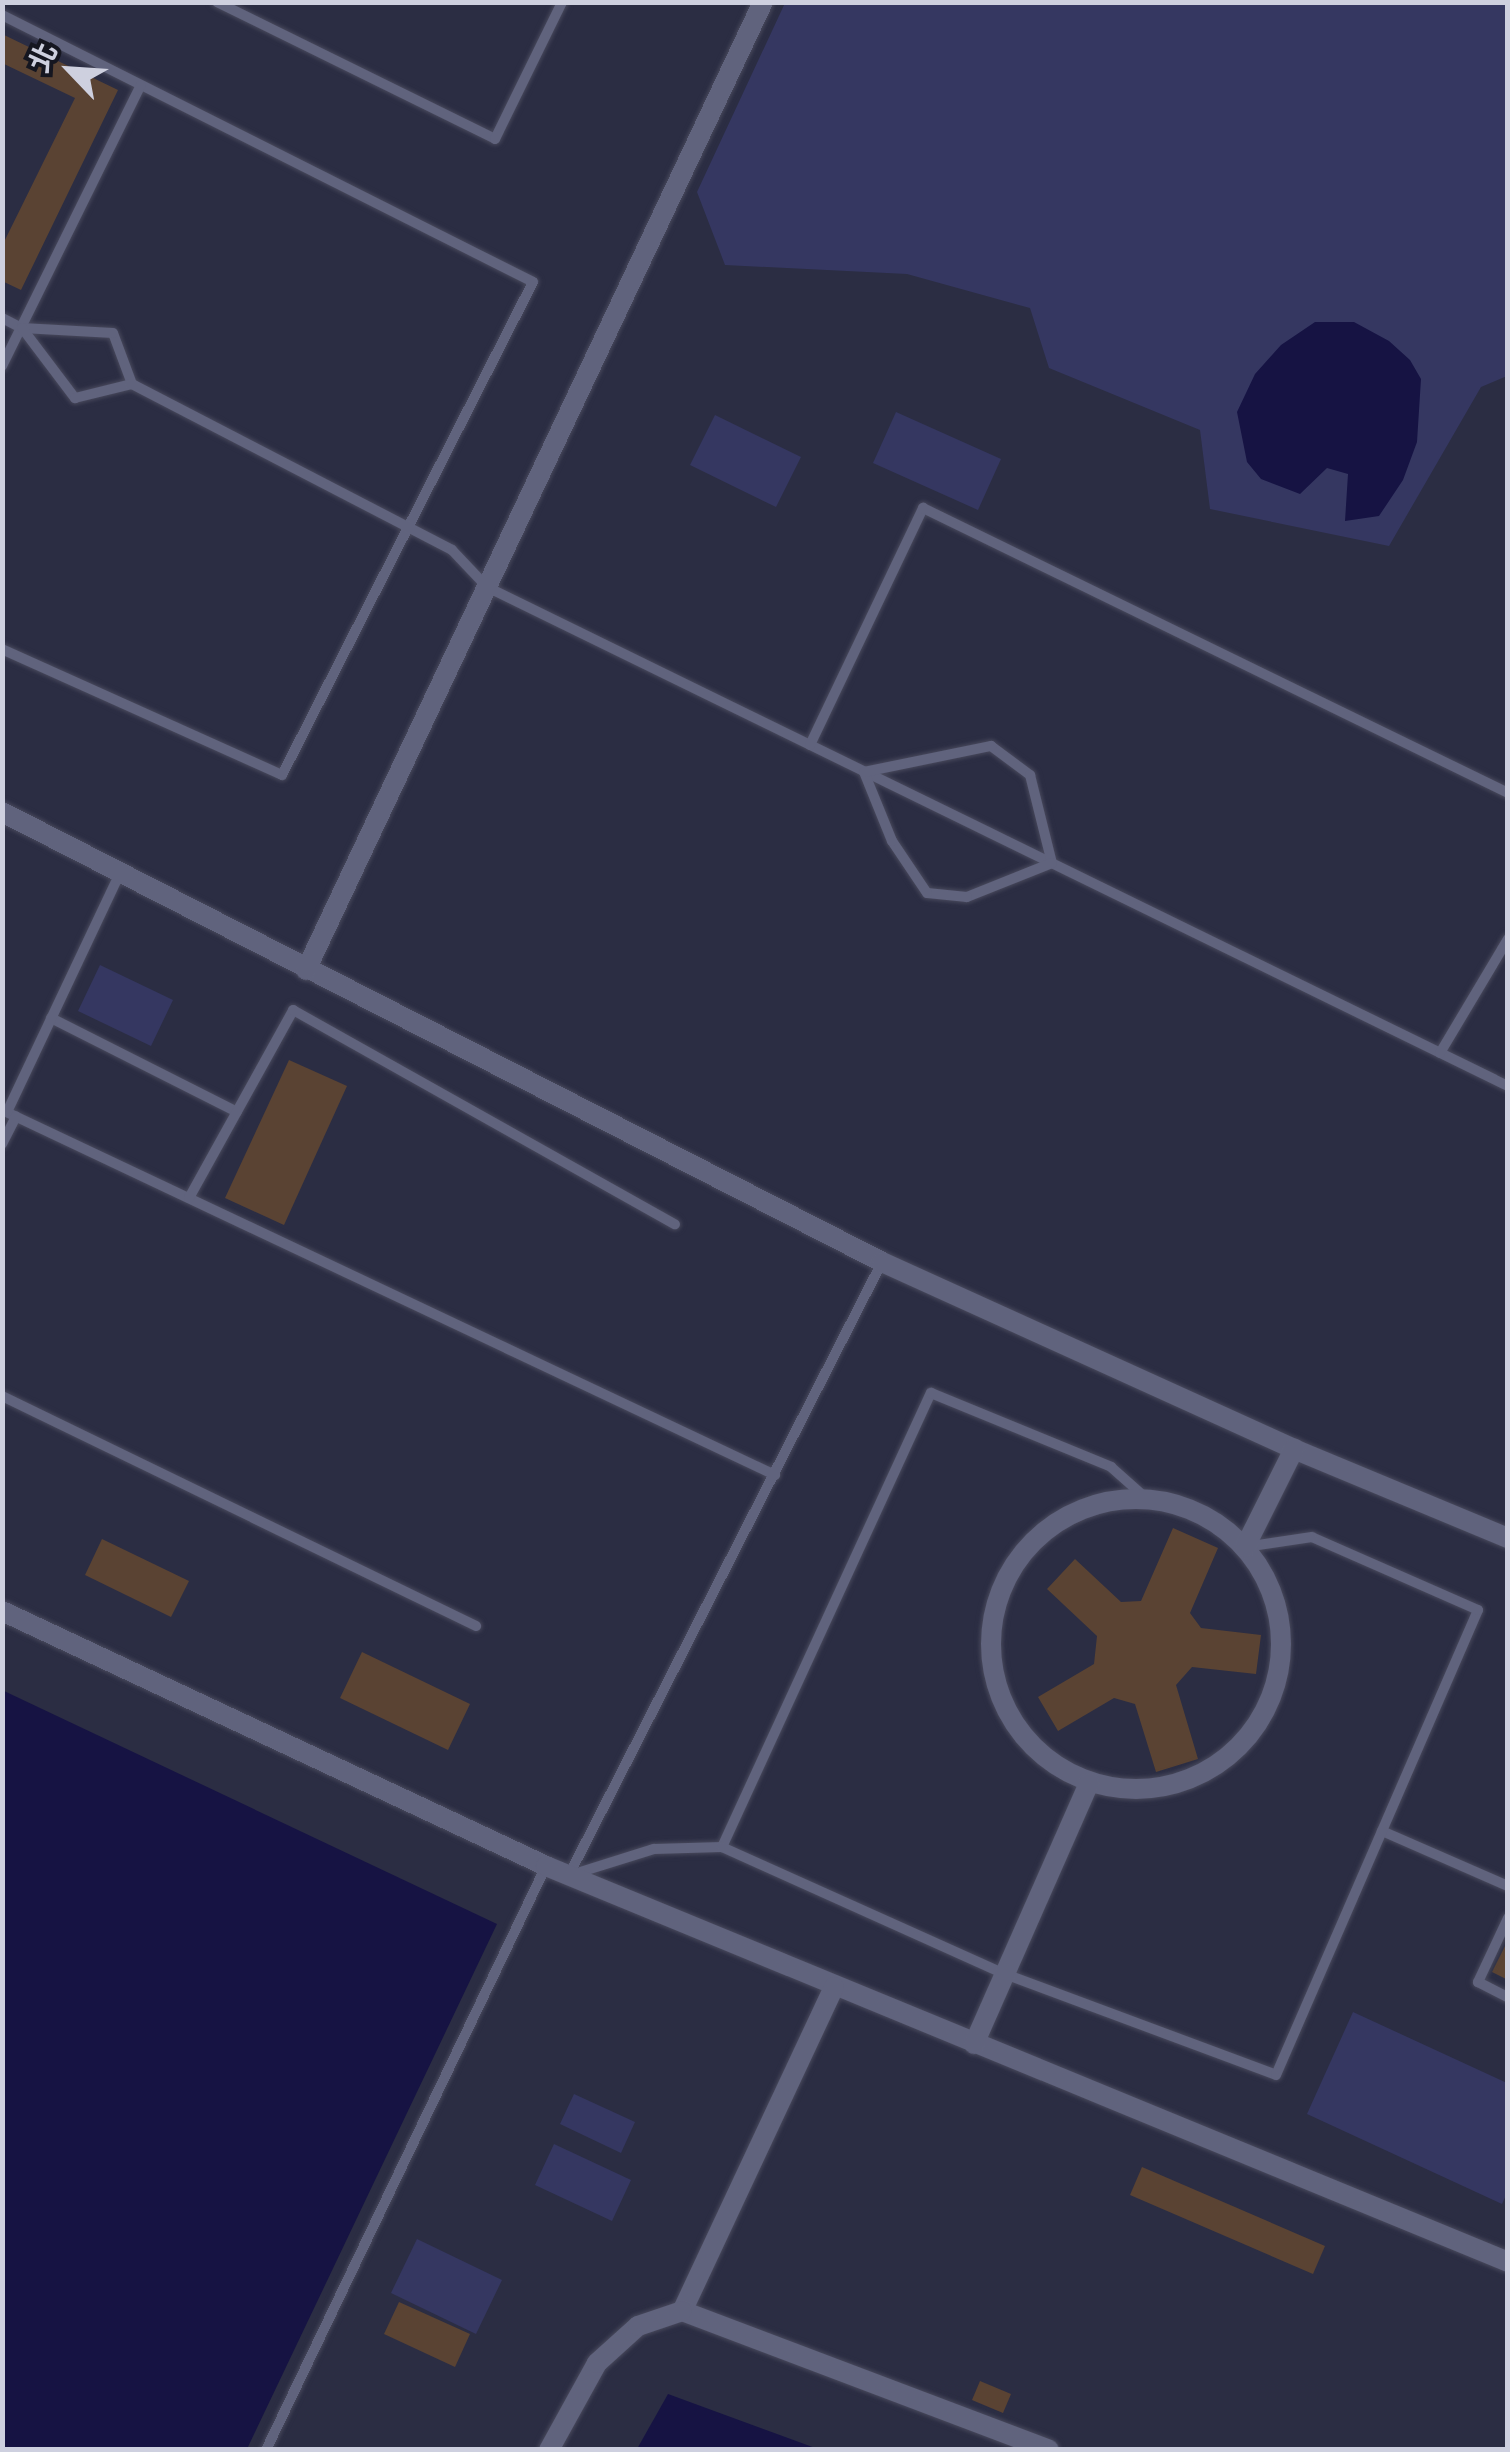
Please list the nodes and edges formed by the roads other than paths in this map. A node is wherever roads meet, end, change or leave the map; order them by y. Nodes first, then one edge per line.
1 (217, 2) edge
2 (562, 2) edge
3 (763, 2) edge
4 (2, 16) edge
5 (141, 85) junction
6 (2, 318) edge
7 (22, 328) junction
8 (2, 366) edge
9 (132, 384) junction
10 (409, 528) junction
11 (487, 587) junction
12 (2, 649) edge
13 (810, 745) junction
14 (864, 772) junction
15 (1508, 794) edge
16 (2, 812) edge
17 (1052, 864) junction
18 (120, 872) junction
19 (1508, 939) edge
20 (306, 970) junction
21 (51, 1018) junction
22 (1440, 1053) junction
23 (1508, 1086) edge
24 (237, 1112) junction
25 (8, 1113) edge
26 (2, 1144) edge
27 (189, 1198) junction
28 (676, 1224) dead end
29 (882, 1262) junction
30 (2, 1396) edge
31 (1294, 1448) junction
32 (775, 1475) junction
33 (1146, 1498) junction
34 (1508, 1538) edge
35 (1245, 1547) junction
36 (2, 1611) edge
37 (476, 1626) dead end
38 (1088, 1783) junction
39 (1382, 1831) junction
40 (722, 1847) junction
41 (546, 1866) junction
42 (568, 1876) junction
43 (1508, 1886) edge
44 (1508, 1918) edge
45 (1005, 1974) junction
46 (834, 1987) junction
47 (1508, 1997) edge
48 (974, 2044) junction
49 (1508, 2262) edge
50 (682, 2311) junction
51 (266, 2450) edge
52 (549, 2450) edge
53 (1049, 2450) edge

1 - 2 lane
3 - 11 street
4 - 5 lane
5 - 7 lane
5 - 10 lane
6 - 7 lane
7 - 8 lane
7 - 9 lane
7 - 9 lane
9 - 10 lane
10 - 11 lane
10 - 12 lane
11 - 13 lane
11 - 20 street
13 - 14 lane
13 - 15 lane
14 - 17 lane
14 - 17 lane
14 - 17 lane
16 - 18 street
17 - 22 lane
18 - 20 street
18 - 21 lane
19 - 22 lane
20 - 29 street
21 - 24 lane
21 - 25 lane
22 - 23 lane
24 - 27 lane
24 - 28 lane
25 - 26 lane
25 - 27 lane
27 - 32 lane
29 - 31 street
29 - 32 lane
30 - 37 lane
31 - 34 street
31 - 35 street
32 - 42 lane
33 - 35 street
33 - 38 street
33 - 40 lane
35 - 38 street
35 - 39 lane
36 - 41 street
38 - 45 street
39 - 43 lane
39 - 45 lane
40 - 42 lane
40 - 45 lane
41 - 42 street
41 - 51 lane
42 - 46 street
44 - 47 lane
45 - 48 street
46 - 48 street
46 - 50 street
48 - 49 street
50 - 52 street
50 - 53 street

